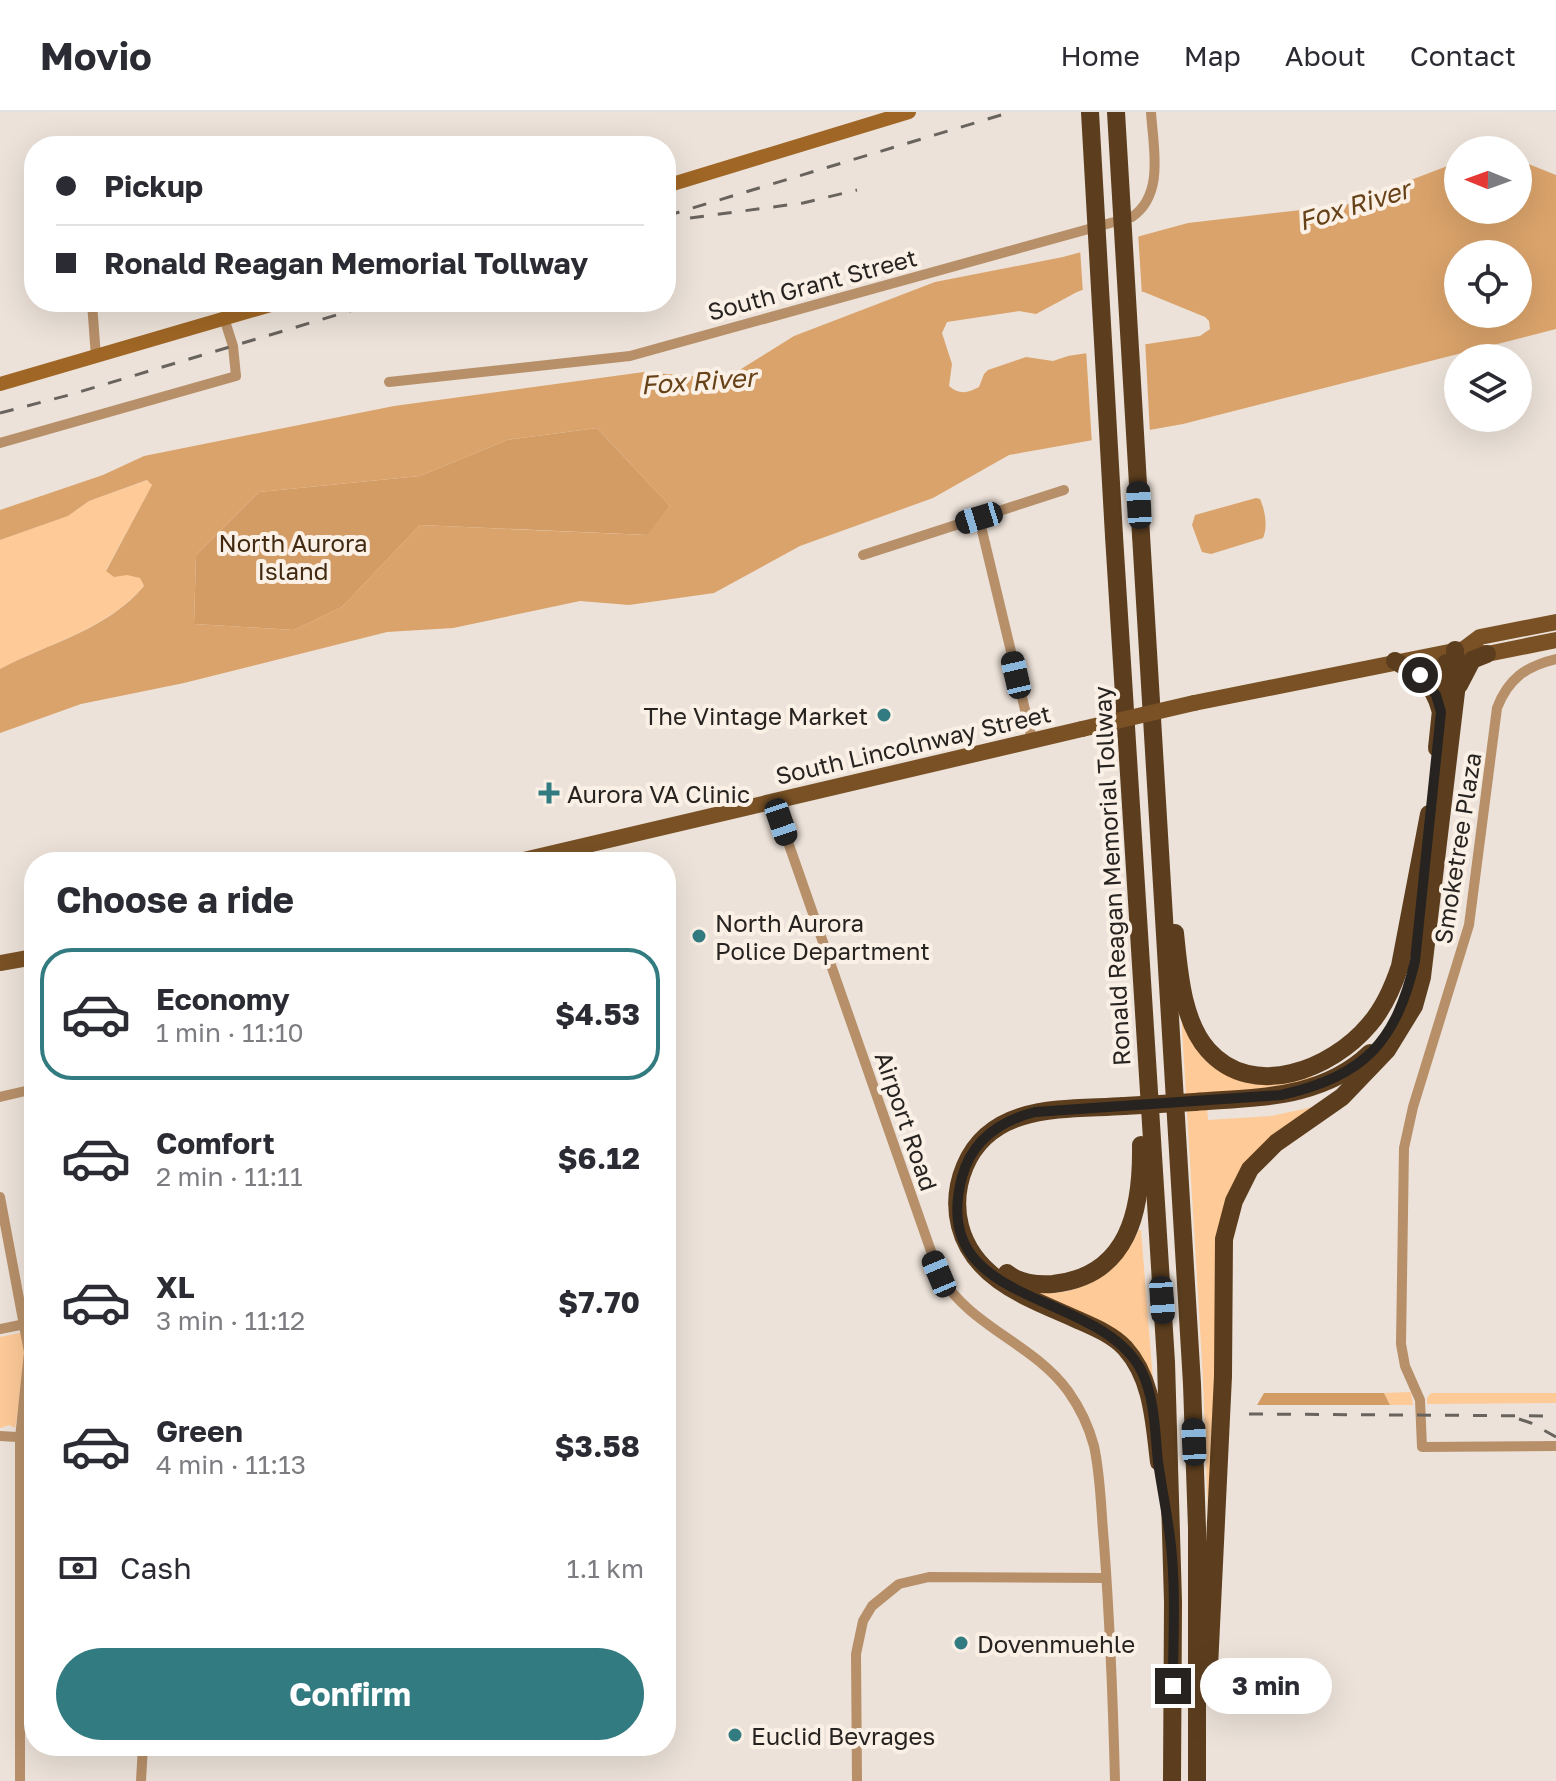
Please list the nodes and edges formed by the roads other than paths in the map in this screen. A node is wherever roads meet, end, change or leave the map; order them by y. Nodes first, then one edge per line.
1 (909, 112) edge
2 (1090, 112) edge
3 (1116, 112) edge
4 (1151, 112) edge
5 (676, 183) edge
6 (93, 312) edge
7 (245, 312) edge
8 (224, 318) junction
9 (96, 357) junction
10 (389, 382) dead end
11 (0, 384) edge
12 (0, 443) edge
13 (1064, 490) dead end
14 (979, 518) junction
15 (863, 555) dead end
16 (1556, 622) edge
17 (1556, 640) edge
18 (1456, 650) junction
19 (1487, 654) junction
20 (1556, 659) edge
21 (1395, 661) junction
22 (1456, 692) junction
23 (1441, 712) junction
24 (1032, 739) junction
25 (1431, 801) junction
26 (774, 802) junction
27 (1158, 844) junction
28 (558, 852) edge
29 (24, 959) edge
30 (0, 963) edge
31 (1387, 1050) junction
32 (1147, 1083) junction
33 (24, 1091) edge
34 (0, 1097) edge
35 (1195, 1107) junction
36 (1124, 1111) junction
37 (0, 1197) edge
38 (2, 1214) edge
39 (24, 1319) edge
40 (24, 1324) edge
41 (0, 1329) edge
42 (24, 1406) edge
43 (0, 1436) edge
44 (20, 1438) junction
45 (24, 1438) edge
46 (1556, 1446) edge
47 (1171, 1548) junction
48 (1106, 1578) junction
49 (142, 1756) edge
50 (1197, 1758) junction
51 (20, 1781) edge
52 (141, 1781) edge
53 (857, 1781) edge
54 (1115, 1781) edge
55 (1172, 1781) edge
56 (1197, 1781) edge

1 - 5 main road
2 - 32 highway, Ronald Reagan Memorial Tollway, bridge
3 - 27 highway, Ronald Reagan Memorial Tollway, bridge
4 - 10 street, South Grant Street
6 - 9 street
7 - 8 main road
8 - 9 main road
8 - 12 street
9 - 11 main road
13 - 14 street
14 - 15 street
14 - 24 street
16 - 18 main road, South Lincolnway Street
17 - 19 main road, South Lincolnway Street
18 - 19 main road, South Lincolnway Street
18 - 21 main road, South Lincolnway Street
18 - 22 highway
18 - 23 highway
19 - 22 highway
20 - 46 street, Smoketree Plaza
21 - 23 highway
21 - 24 main road, South Lincolnway Street, bridge
22 - 31 highway
23 - 25 highway
24 - 26 main road, South Lincolnway Street
25 - 27 highway
25 - 35 highway
26 - 28 main road, South Lincolnway Street
26 - 48 street, Airport Road
27 - 50 highway, Ronald Reagan Memorial Tollway
29 - 30 main road
31 - 35 highway
31 - 50 highway
32 - 36 highway
32 - 47 highway, Ronald Reagan Memorial Tollway
33 - 34 street
35 - 36 highway, bridge
36 - 47 highway
37 - 38 street
38 - 39 street
40 - 41 street
42 - 44 street
43 - 44 street
44 - 45 street
44 - 51 street
47 - 55 highway, Ronald Reagan Memorial Tollway
48 - 53 street
48 - 54 street, Airport Road
49 - 52 street
50 - 56 highway, Ronald Reagan Memorial Tollway

